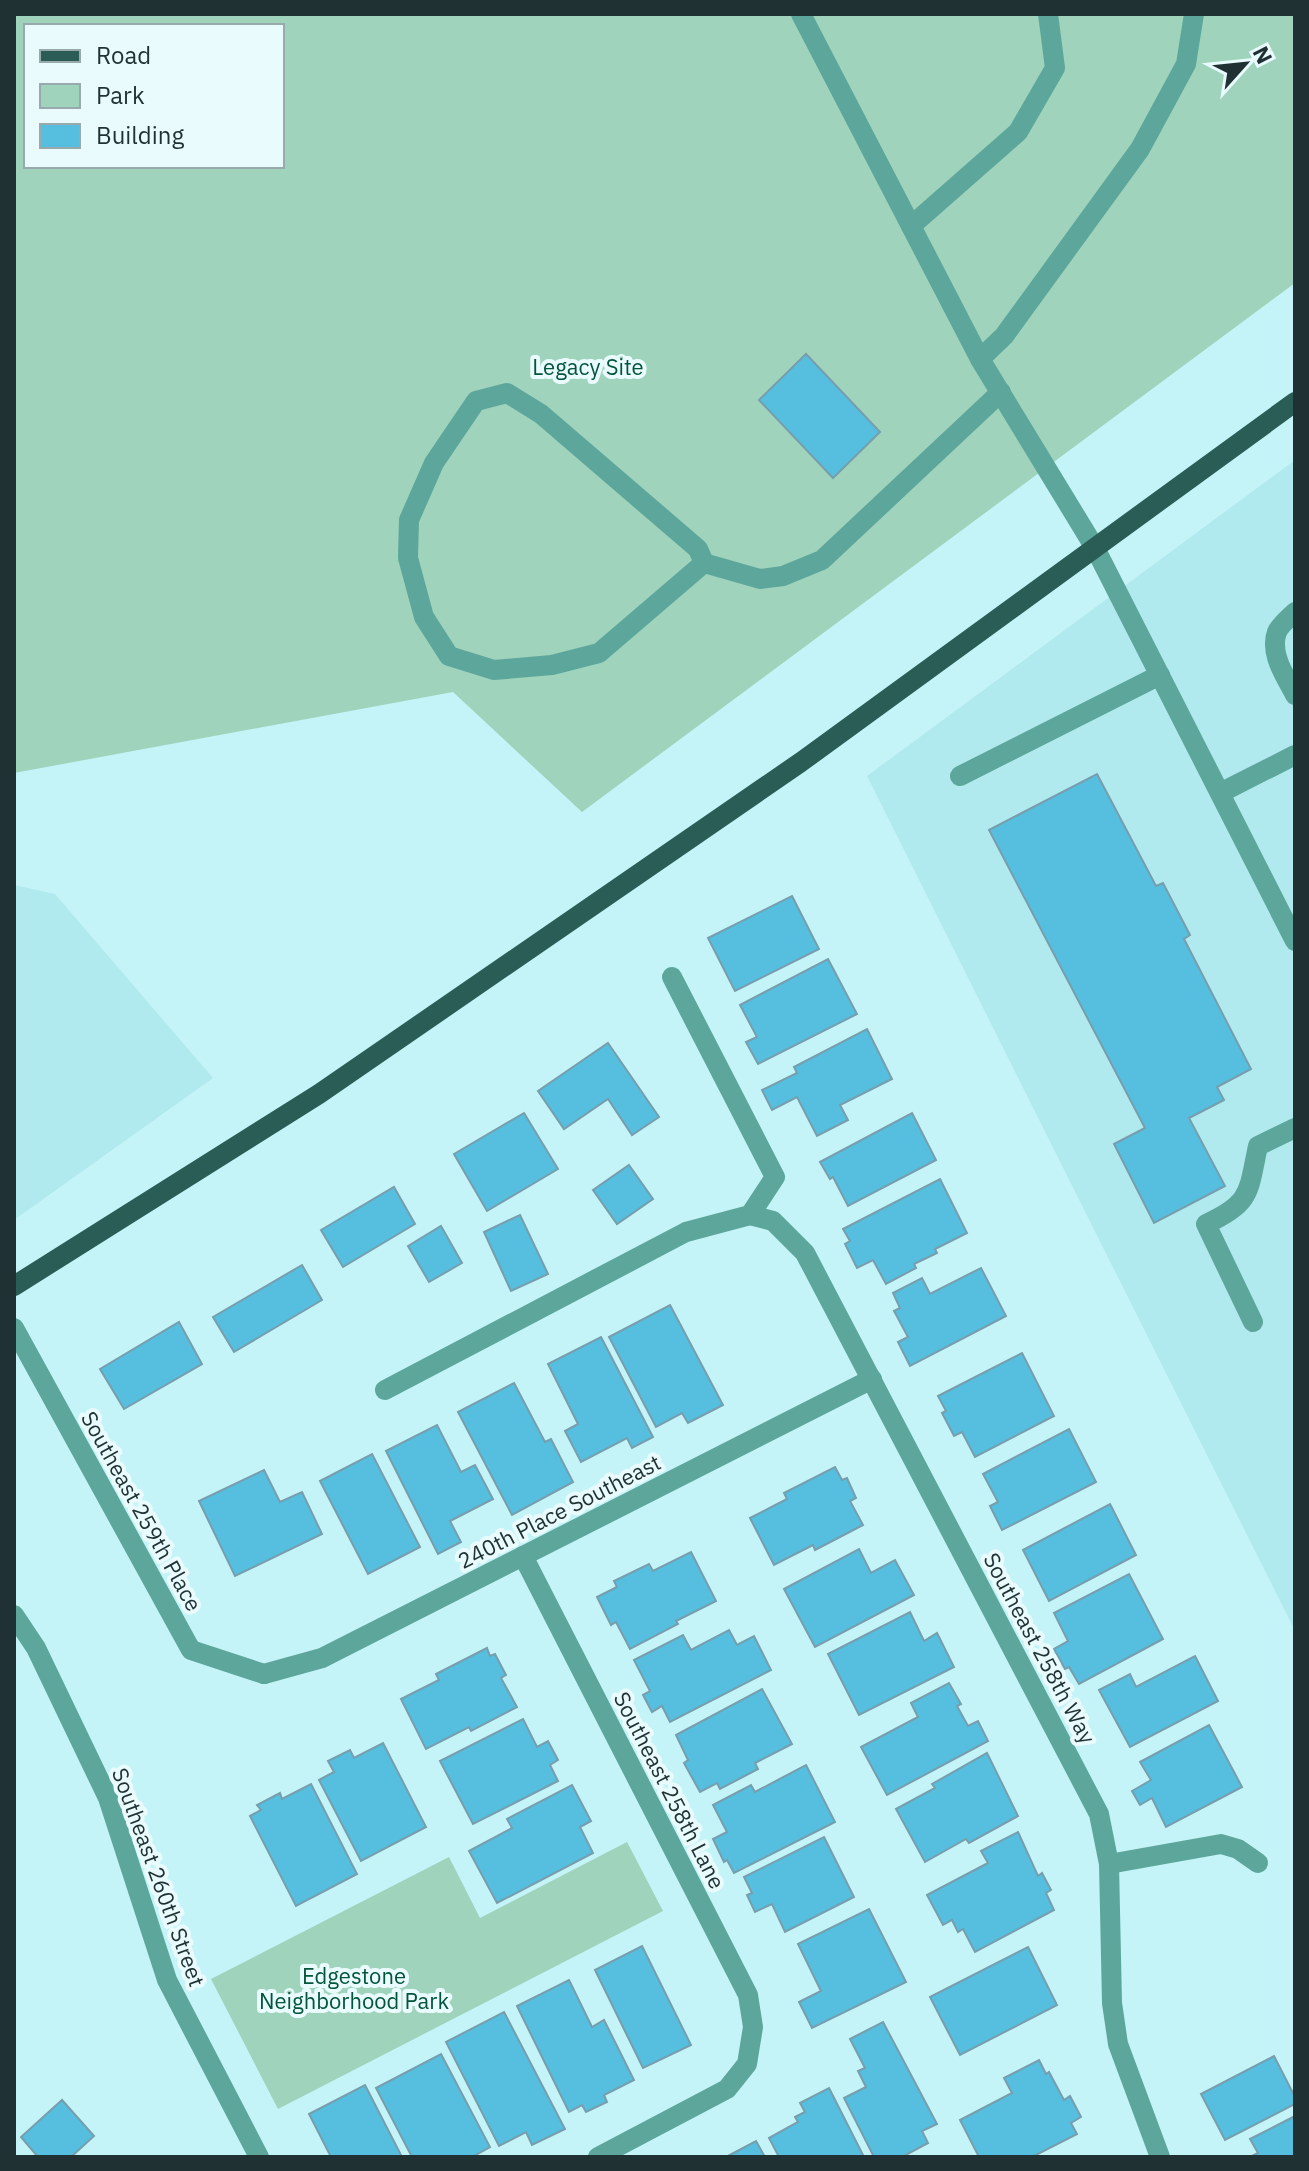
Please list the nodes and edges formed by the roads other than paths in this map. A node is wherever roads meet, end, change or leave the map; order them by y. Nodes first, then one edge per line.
1 (801, 14) edge
2 (1048, 14) edge
3 (1194, 14) edge
4 (911, 226) junction
5 (980, 359) junction
6 (1001, 392) junction
7 (1295, 402) edge
8 (1095, 548) junction
9 (704, 563) junction
10 (1295, 612) edge
11 (1160, 675) junction
12 (1295, 695) edge
13 (1295, 755) edge
14 (960, 776) dead end
15 (1220, 793) junction
16 (1295, 941) edge
17 (672, 977) dead end
18 (1295, 1128) edge
19 (750, 1215) junction
20 (14, 1286) edge
21 (1253, 1322) dead end
22 (14, 1328) edge
23 (872, 1379) junction
24 (385, 1390) dead end
25 (523, 1556) junction
26 (14, 1615) edge
27 (264, 1674) joint
28 (1258, 1863) dead end
29 (1109, 1864) junction
30 (259, 2157) edge
31 (598, 2157) edge
32 (1160, 2157) edge

1 - 4 street
2 - 4 street
3 - 5 street
4 - 5 street
5 - 6 street
6 - 8 street
6 - 9 street
7 - 8 main road
8 - 11 street
8 - 20 main road
9 - 9 street
10 - 12 street
11 - 14 street
11 - 15 street
13 - 15 street
15 - 16 street
17 - 19 street
18 - 21 street
19 - 23 street, Southeast 258th Way
19 - 24 street
22 - 27 street, Southeast 259th Place
23 - 25 street, 240th Place Southeast
23 - 29 street, Southeast 258th Way
25 - 27 street, 240th Place Southeast
25 - 31 street, Southeast 258th Lane
26 - 30 street, Southeast 260th Street
28 - 29 street
29 - 32 street, Southeast 258th Way

